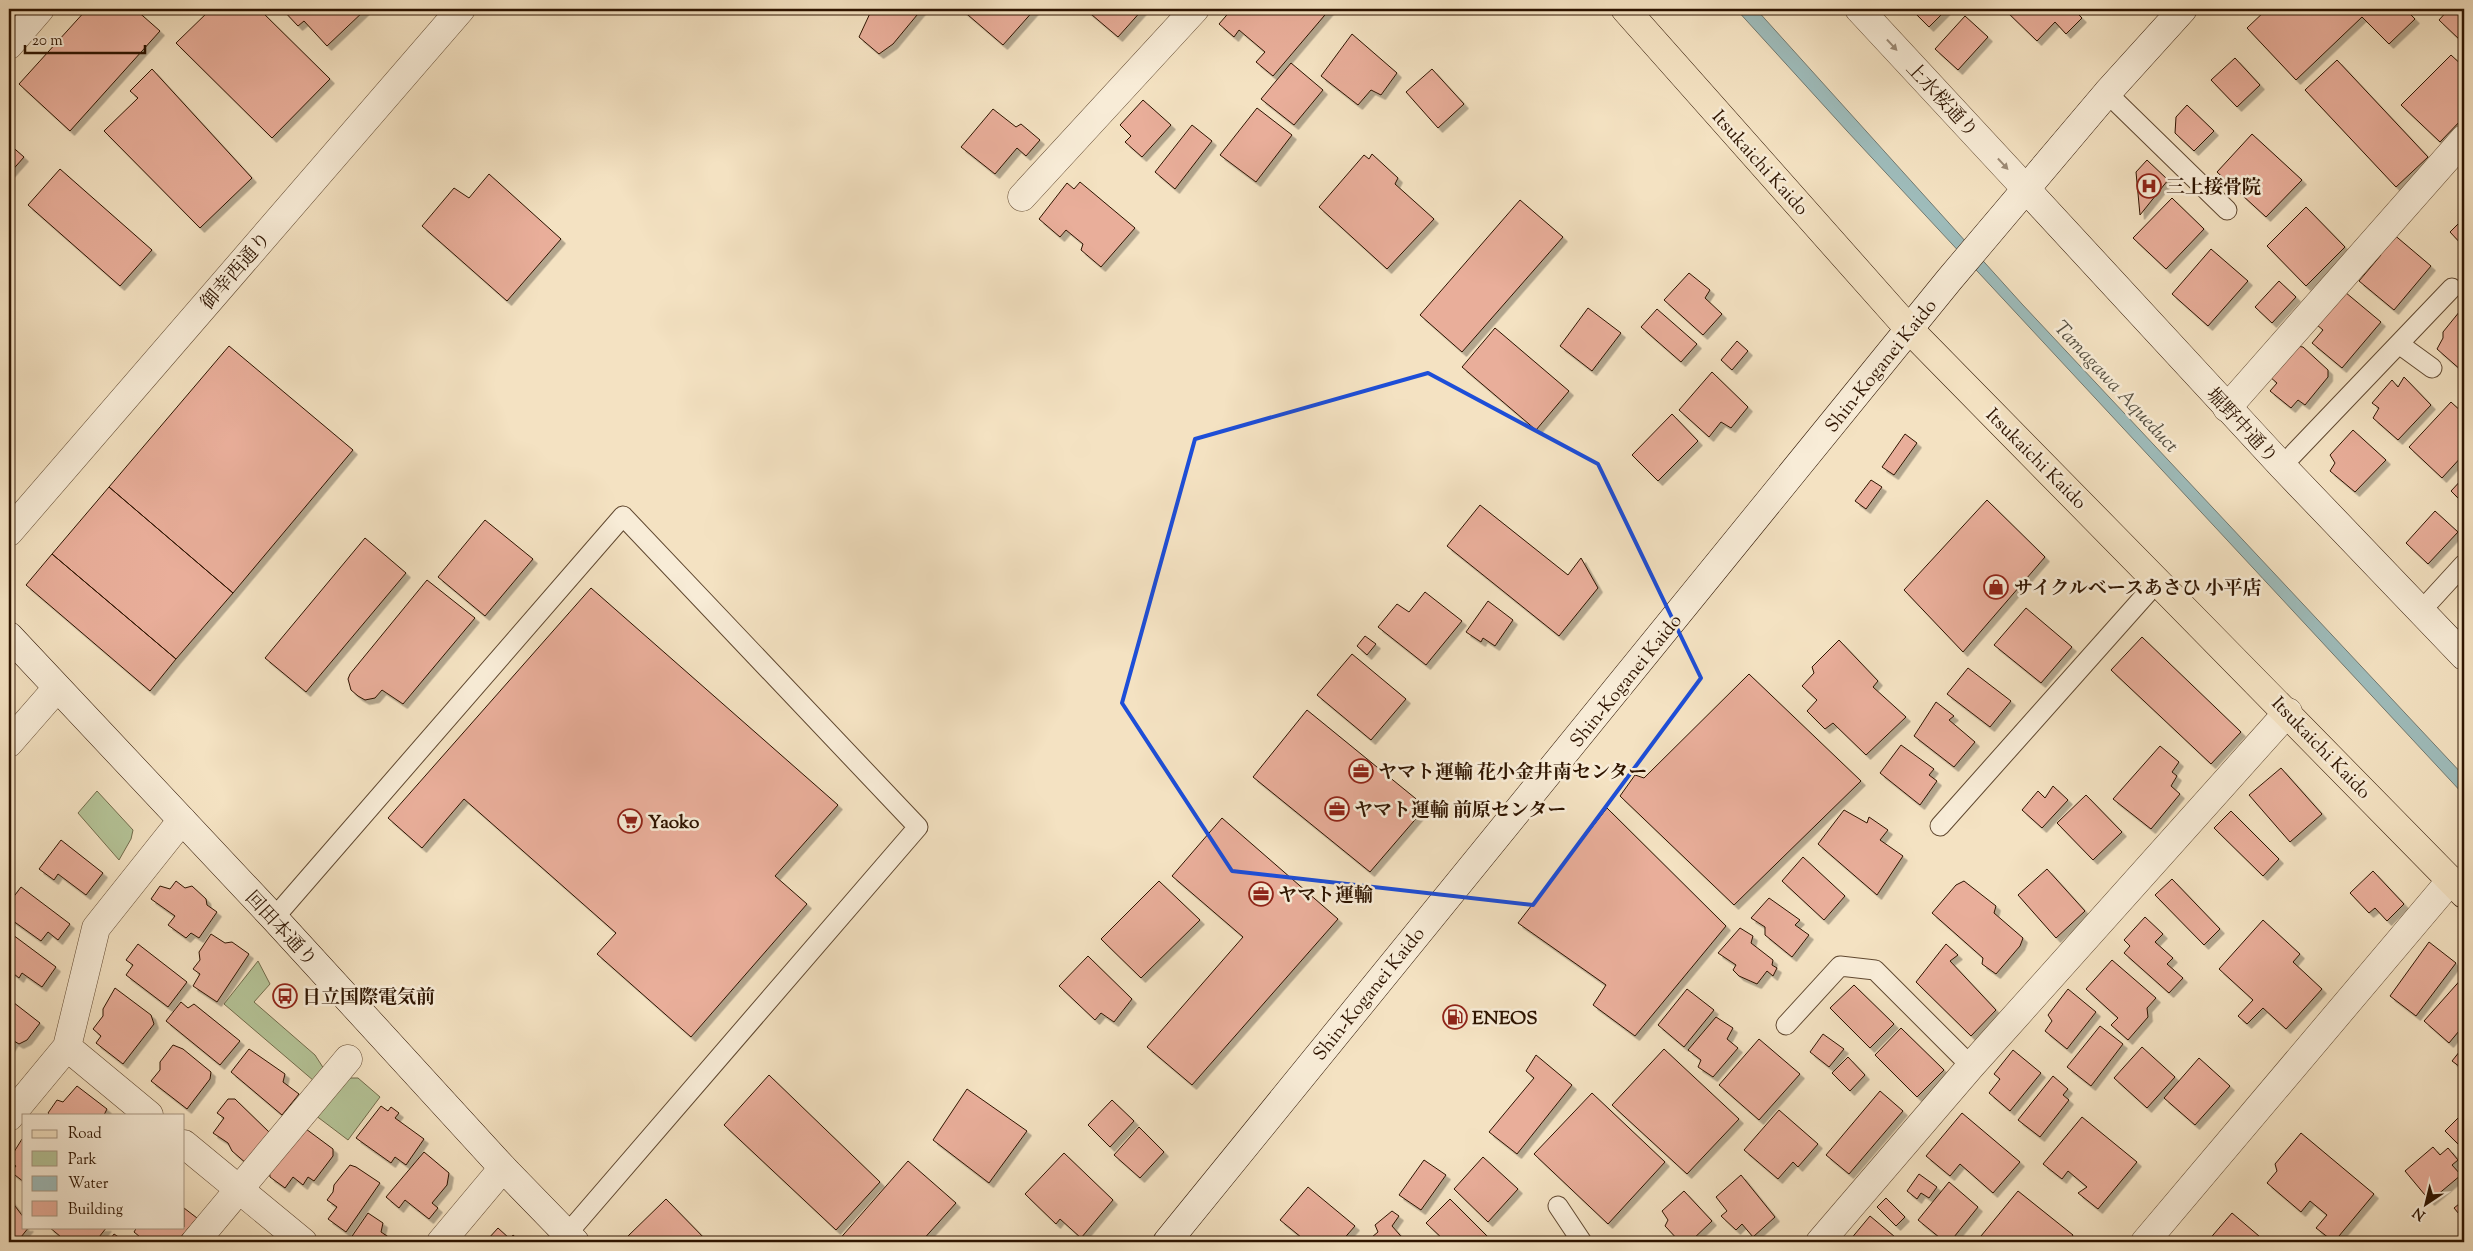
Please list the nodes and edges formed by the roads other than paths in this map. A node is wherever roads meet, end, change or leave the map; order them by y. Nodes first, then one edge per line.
1 (40, 9) edge
2 (461, 9) edge
3 (1195, 9) edge
4 (1625, 9) edge
5 (1859, 9) edge
6 (2184, 9) edge
7 (9, 45) edge
8 (2107, 93) junction
9 (2464, 139) edge
10 (2027, 190) junction
11 (1022, 196) dead end
12 (2227, 210) dead end
13 (2452, 288) dead end
14 (1909, 328) junction
15 (2398, 344) junction
16 (2432, 368) dead end
17 (2227, 408) junction
18 (2282, 466) junction
19 (9, 532) edge
20 (2464, 564) edge
21 (2158, 581) junction
22 (2421, 611) junction
23 (9, 636) edge
24 (2464, 656) edge
25 (57, 688) junction
26 (2288, 712) junction
27 (9, 743) edge
28 (182, 820) junction
29 (1940, 826) dead end
30 (2458, 887) edge
31 (274, 918) junction
32 (1786, 1025) dead end
33 (67, 1047) junction
34 (348, 1059) dead end
35 (1971, 1066) junction
36 (148, 1114) edge
37 (9, 1117) edge
38 (185, 1145) edge
39 (503, 1168) junction
40 (240, 1190) junction
41 (1558, 1206) dead end
42 (571, 1238) edge
43 (195, 1242) edge
44 (302, 1242) edge
45 (441, 1242) edge
46 (1167, 1242) edge
47 (1582, 1242) edge
48 (1820, 1242) edge
49 (2145, 1242) edge

1 - 7 street
2 - 19 street, 御幸西通り
3 - 11 street
4 - 14 main road, Itsukaichi Kaido
5 -> 10 street, 上水桜通り
6 - 8 street
8 - 10 street
8 - 12 lane
9 - 17 street
10 - 14 street, Shin-Koganei Kaido
10 - 17 street, 堀野中通り
13 - 15 lane
14 - 21 main road, Itsukaichi Kaido
14 - 46 street, Shin-Koganei Kaido
15 - 16 lane
15 - 18 lane
17 - 18 street, 堀野中通り
18 - 22 street, 堀野中通り
20 - 22 lane
21 - 26 main road, Itsukaichi Kaido
21 - 29 lane
22 - 24 street, 堀野中通り
23 - 25 street, 回田本通り
25 - 27 street
25 - 28 street, 回田本通り
26 - 30 main road, Itsukaichi Kaido
26 - 35 street
28 - 31 street, 回田本通り
28 - 33 street
30 - 49 street
31 - 39 street, 回田本通り
31 - 42 lane
32 - 35 lane
33 - 36 street
33 - 37 street
34 - 40 street
35 - 48 street
38 - 40 street
39 - 42 street, 回田本通り
39 - 45 street
40 - 43 street
40 - 44 street
41 - 47 lane

